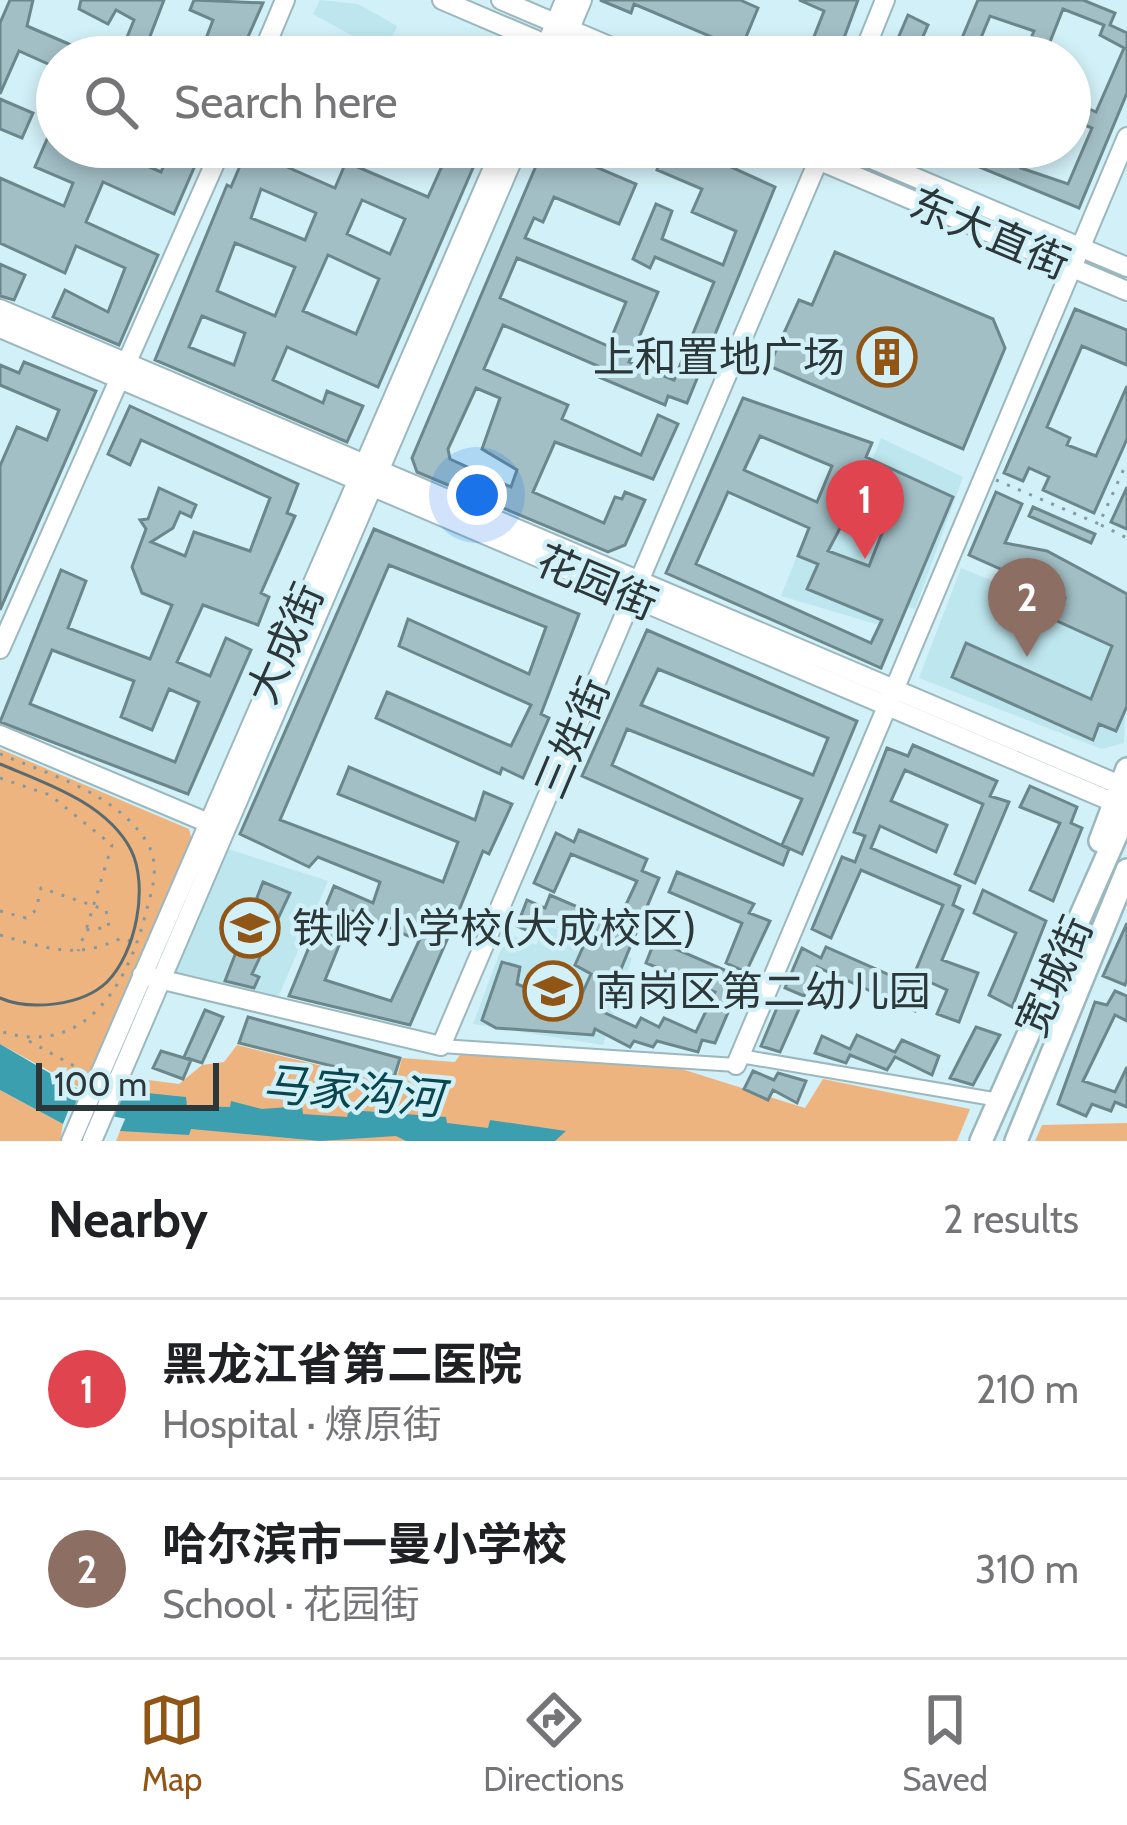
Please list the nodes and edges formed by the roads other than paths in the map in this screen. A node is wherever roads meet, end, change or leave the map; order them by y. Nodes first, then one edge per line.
1 (285, 0) edge
2 (442, 0) edge
3 (501, 0) edge
4 (565, 0) edge
5 (582, 0) edge
6 (885, 0) edge
7 (562, 26) junction
8 (270, 36) edge
9 (519, 36) edge
10 (560, 36) edge
11 (585, 36) edge
12 (870, 36) edge
13 (1127, 136) edge
14 (213, 168) edge
15 (493, 168) edge
16 (508, 168) edge
17 (815, 168) edge
18 (852, 168) edge
19 (892, 168) edge
20 (1078, 247) junction
21 (1070, 267) junction
22 (1127, 267) edge
23 (1127, 291) edge
24 (0, 309) edge
25 (0, 328) edge
26 (126, 372) junction
27 (367, 475) junction
28 (635, 589) junction
29 (0, 649) edge
30 (891, 698) junction
31 (0, 735) edge
32 (1124, 794) edge
33 (206, 822) junction
34 (1127, 870) edge
35 (1127, 888) edge
36 (1090, 961) junction
37 (149, 978) junction
38 (441, 1046) junction
39 (738, 1060) junction
40 (102, 1074) junction
41 (998, 1100) junction
42 (71, 1141) edge
43 (92, 1141) edge
44 (981, 1141) edge
45 (1016, 1141) edge

1 - 8 main road
2 - 9 main road
3 - 7 main road
4 - 7 main road
5 - 7 main road
6 - 12 main road
7 - 10 main road
7 - 11 main road
13 - 20 main road
14 - 26 main road
15 - 27 main road, 大成街
16 - 27 main road, 大成街
17 - 28 main road, 三姓街
18 - 21 main road, 东大直街
19 - 20 main road, 东大直街
20 - 21 main road
20 - 22 main road, 东大直街
21 - 23 main road, 东大直街
21 - 30 main road
24 - 26 main road, 花园街
25 - 26 main road, 花园街
26 - 27 main road, 花园街
26 - 29 main road
27 - 28 main road, 花园街
27 - 33 main road, 大成街
27 - 37 main road, 大成街
28 - 30 main road, 花园街
28 - 38 main road, 三姓街
30 - 32 main road, 花园街
30 - 39 main road
31 - 33 main road
32 - 41 highway, 宽城街
33 - 37 main road, 大成街
34 - 36 highway, 宽城街
35 - 36 highway
36 - 45 highway, 宽城街
37 - 38 main road
37 - 40 main road, 大成街
38 - 39 street
39 - 41 street
40 - 42 main road, 大成街
40 - 43 main road
41 - 44 highway, 宽城街

